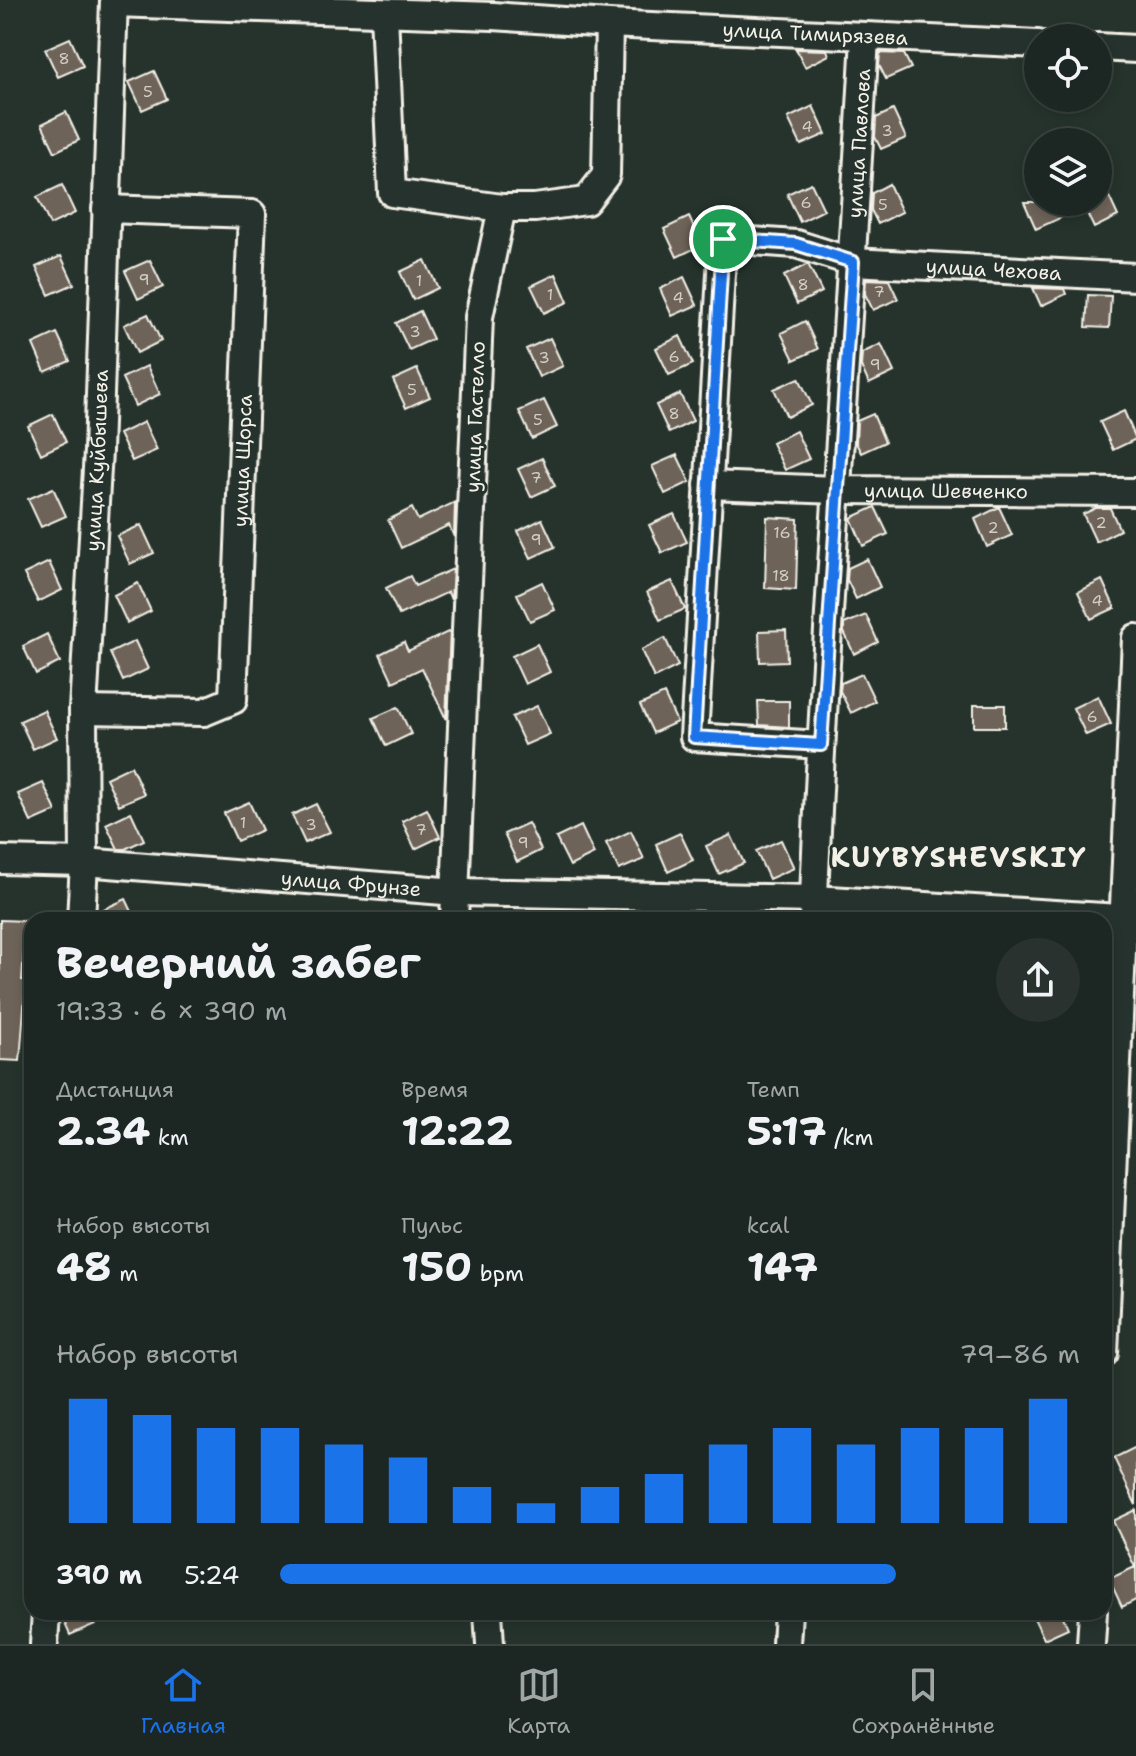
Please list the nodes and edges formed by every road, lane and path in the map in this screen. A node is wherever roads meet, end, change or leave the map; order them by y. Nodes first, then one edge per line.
1 (114, 1) edge
2 (384, 13) junction
3 (609, 24) junction
4 (865, 37) junction
5 (1024, 43) edge
6 (1112, 48) edge
7 (1136, 49) edge
8 (502, 208) junction
9 (106, 209) junction
10 (853, 262) junction
11 (1136, 277) edge
12 (708, 485) junction
13 (837, 490) junction
14 (1136, 492) edge
15 (1136, 638) edge
16 (83, 710) junction
17 (821, 745) junction
18 (0, 860) edge
19 (84, 862) junction
20 (456, 892) junction
21 (814, 910) edge
22 (81, 912) edge
23 (455, 912) edge
24 (893, 912) edge
25 (1130, 918) edge
26 (1112, 1219) edge
27 (46, 1620) edge
28 (488, 1620) edge
29 (788, 1620) edge
30 (1092, 1620) edge
31 (44, 1644) edge
32 (490, 1644) edge
33 (786, 1644) edge
34 (1091, 1644) edge

1 - 2 street, улица Тимирязева
1 - 9 street, улица Куйбышева
2 - 3 street, улица Тимирязева
2 - 8 street
3 - 4 street, улица Тимирязева
3 - 8 street
4 - 5 street, улица Тимирязева
4 - 10 street, улица Павлова
6 - 7 street
8 - 20 street, улица Гастелло
9 - 16 street, улица Куйбышева
9 - 16 street, улица Щорса
10 - 11 street, улица Чехова
10 - 12 street, улица Чехова
10 - 13 street, улица Павлова
12 - 13 street, улица Шевченко
12 - 17 street
13 - 14 street, улица Шевченко
13 - 17 street, улица Павлова
15 - 25 street
16 - 19 street, улица Куйбышева
17 - 21 street, улица Павлова
18 - 19 street, улица Фрунзе
19 - 20 street, улица Фрунзе
19 - 22 street, улица Куйбышева
20 - 21 street, улица Фрунзе
20 - 23 street, улица Гастелло
21 - 24 street, улица Фрунзе
25 - 26 street
27 - 31 street
28 - 32 street
29 - 33 street
30 - 34 street

